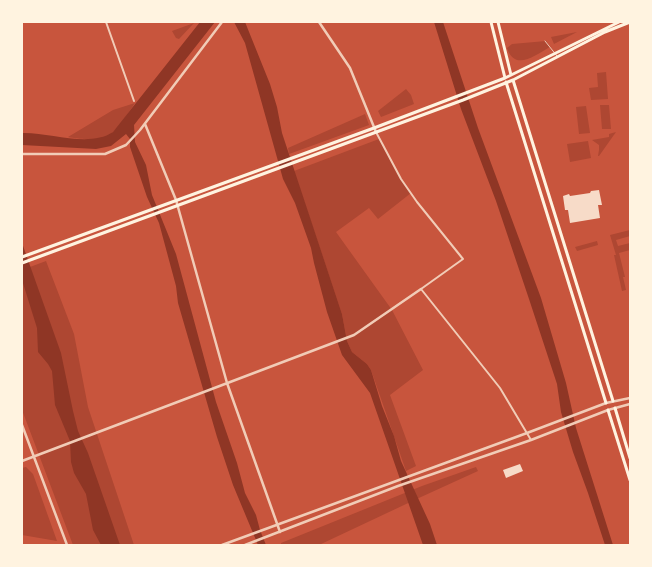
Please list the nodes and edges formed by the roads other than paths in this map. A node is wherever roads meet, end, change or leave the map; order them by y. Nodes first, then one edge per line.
1 (106, 22) edge
2 (222, 22) edge
3 (319, 22) edge
4 (491, 22) edge
5 (498, 22) edge
6 (619, 22) edge
7 (630, 22) edge
8 (545, 41) dead end
9 (556, 53) junction
10 (558, 57) junction
11 (511, 75) junction
12 (505, 78) junction
13 (513, 80) junction
14 (506, 82) junction
15 (134, 101) dead end
16 (144, 124) junction
17 (374, 128) junction
18 (376, 132) junction
19 (22, 154) edge
20 (176, 200) junction
21 (178, 206) junction
22 (22, 257) edge
23 (22, 263) edge
24 (421, 289) junction
25 (227, 383) junction
26 (630, 398) edge
27 (613, 401) junction
28 (606, 403) junction
29 (630, 404) edge
30 (615, 408) junction
31 (608, 410) junction
32 (22, 425) edge
33 (527, 433) junction
34 (531, 440) junction
35 (34, 456) junction
36 (630, 458) edge
37 (22, 460) edge
38 (630, 480) edge
39 (278, 524) junction
40 (280, 532) junction
41 (67, 545) edge
42 (222, 545) edge
43 (245, 545) edge

1 - 15 street
2 - 16 street
3 - 17 street
4 - 12 main road
5 - 11 main road
6 - 9 main road
7 - 10 main road
8 - 9 lane
9 - 10 lane
9 - 11 main road
10 - 13 main road
11 - 12 main road
11 - 13 street
12 - 14 street
12 - 17 main road
13 - 14 main road
13 - 27 main road
14 - 18 main road
14 - 28 main road
16 - 19 street
16 - 20 street
17 - 18 street
17 - 20 main road
18 - 21 main road
18 - 24 street
20 - 21 street
20 - 22 main road
21 - 23 main road
21 - 25 street
24 - 25 street
24 - 33 street
25 - 35 street
25 - 39 street
26 - 27 street
27 - 28 street
27 - 30 street
28 - 31 street
28 - 33 street
29 - 30 street
30 - 31 street
30 - 36 main road
31 - 34 street
31 - 38 main road
32 - 35 street
33 - 34 street
33 - 39 street
34 - 40 street
35 - 37 street
35 - 41 street
39 - 40 street
39 - 42 street
40 - 43 street

